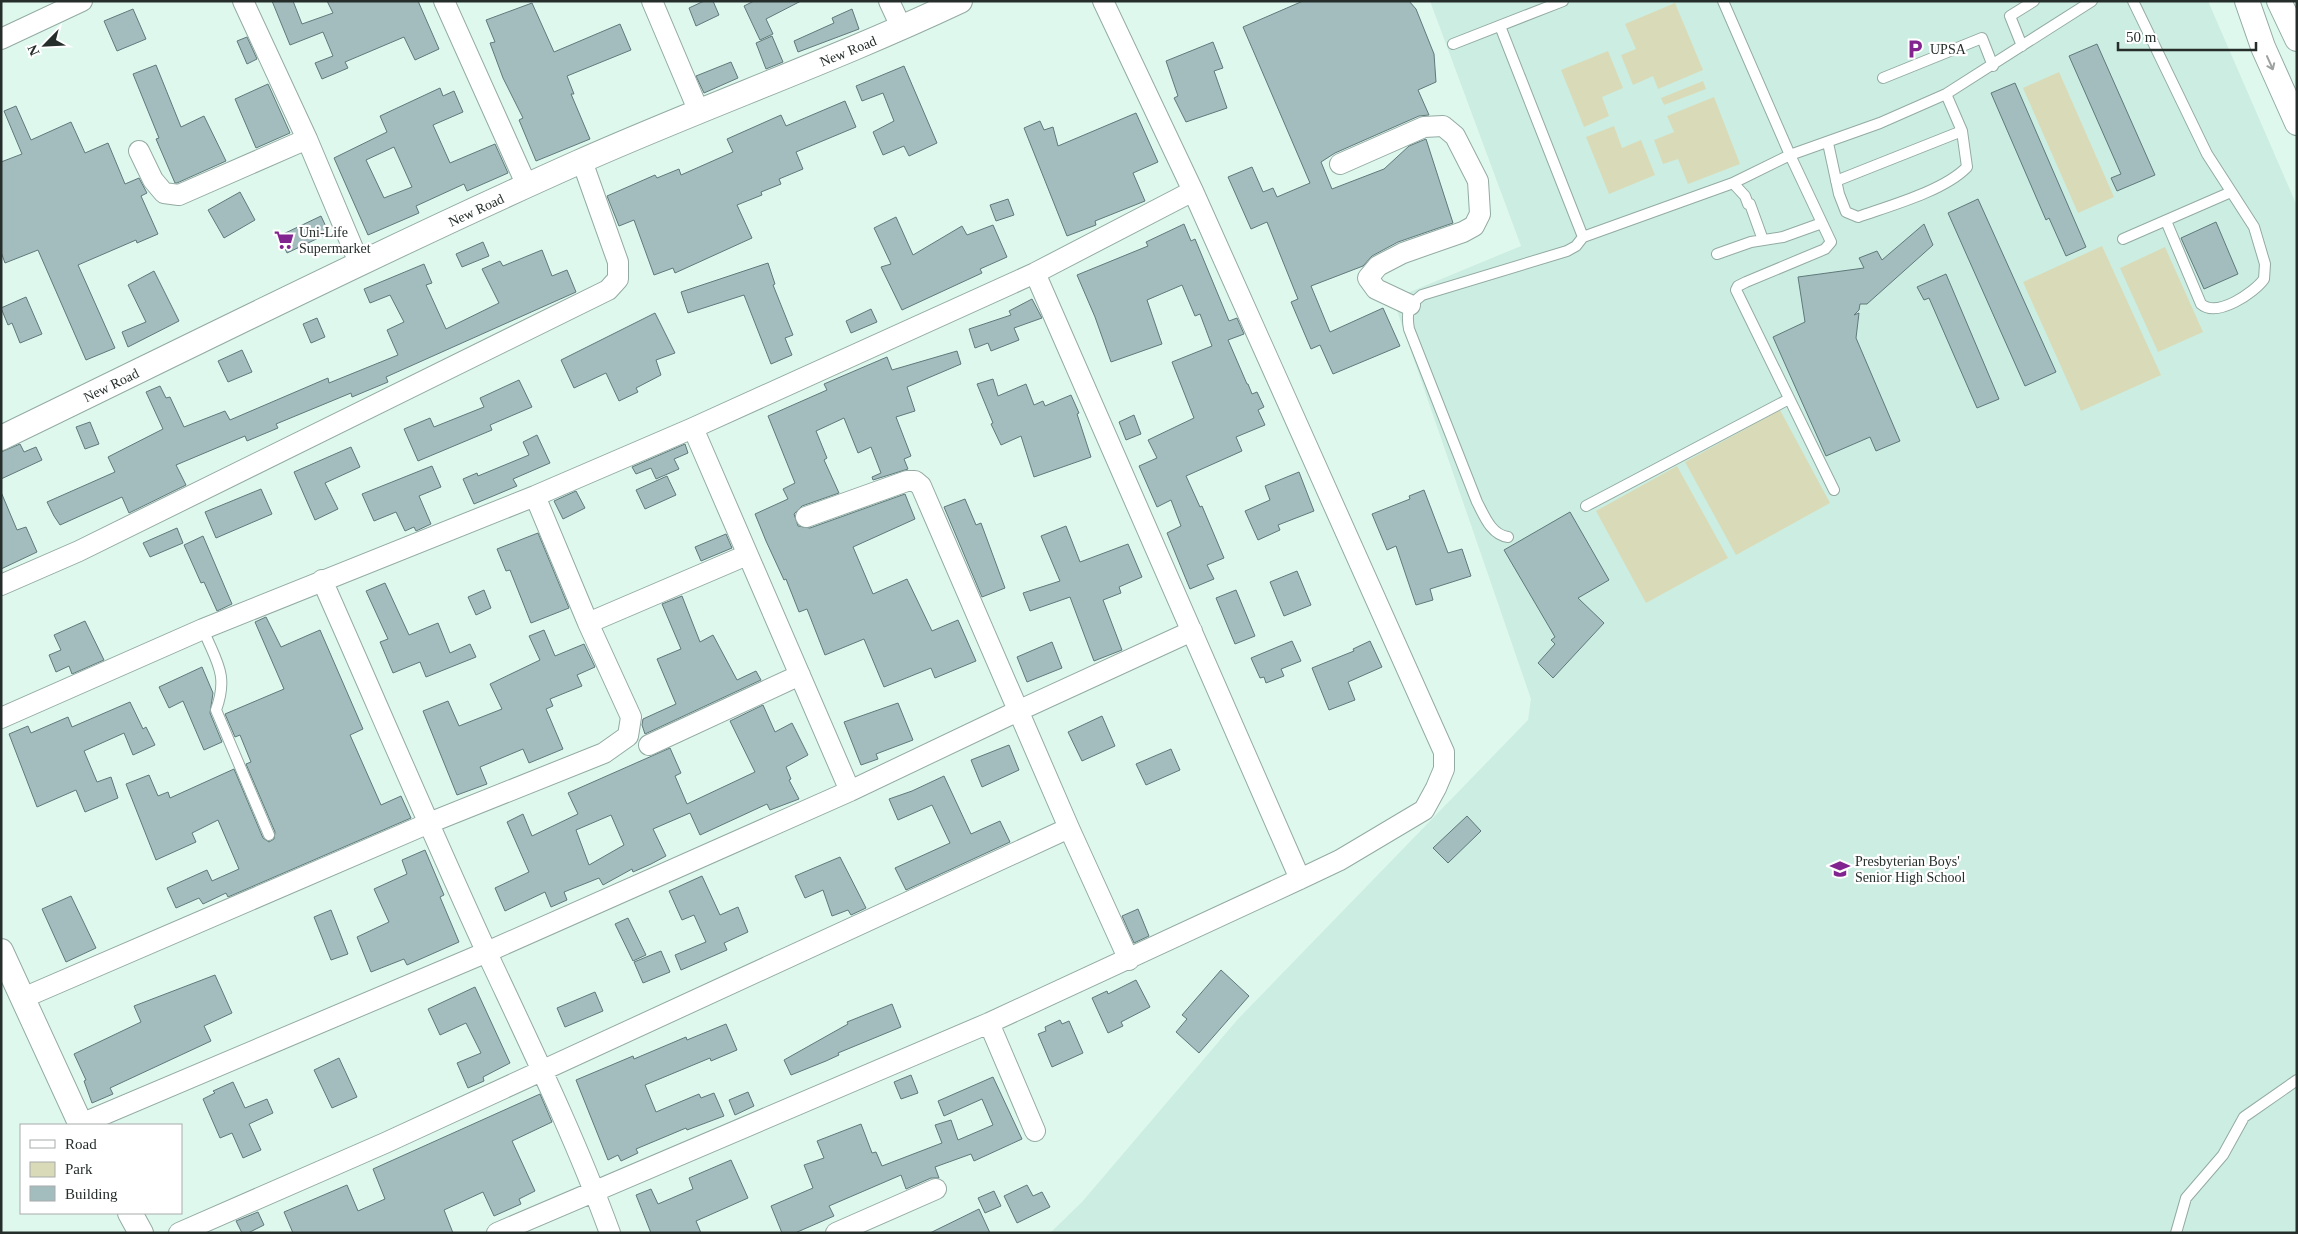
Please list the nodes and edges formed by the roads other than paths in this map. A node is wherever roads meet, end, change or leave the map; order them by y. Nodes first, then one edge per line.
1 (82, 1) edge
2 (243, 1) edge
3 (444, 1) edge
4 (652, 1) edge
5 (889, 1) edge
6 (960, 1) edge
7 (1103, 1) edge
8 (1723, 1) edge
9 (2034, 1) edge
10 (2092, 1) edge
11 (2133, 1) edge
12 (2247, 1) edge
13 (2279, 1) edge
14 (1561, 2) edge
15 (1500, 26) junction
16 (902, 29) junction
17 (2297, 38) edge
18 (1, 40) edge
19 (1453, 44) dead end
20 (2022, 46) junction
21 (1993, 66) junction
22 (1883, 78) dead end
23 (1946, 94) junction
24 (699, 112) junction
25 (2297, 122) edge
26 (1962, 131) junction
27 (307, 139) junction
28 (1828, 143) junction
29 (138, 151) dead end
30 (1790, 155) junction
31 (582, 161) junction
32 (1340, 164) dead end
33 (1836, 181) junction
34 (1733, 182) junction
35 (527, 186) junction
36 (1193, 190) junction
37 (2231, 192) junction
38 (2166, 221) junction
39 (1822, 223) junction
40 (1583, 237) junction
41 (2123, 239) dead end
42 (1763, 240) junction
43 (1717, 254) dead end
44 (360, 265) junction
45 (1035, 273) junction
46 (1410, 304) junction
47 (1789, 398) junction
48 (693, 428) junction
49 (1, 438) edge
50 (1834, 490) dead end
51 (535, 496) junction
52 (1586, 506) dead end
53 (806, 517) dead end
54 (1508, 537) dead end
55 (747, 555) junction
56 (322, 580) junction
57 (1, 585) edge
58 (588, 623) junction
59 (203, 630) junction
60 (1192, 631) junction
61 (800, 675) junction
62 (1020, 710) junction
63 (1, 718) edge
64 (649, 744) dead end
65 (850, 791) junction
66 (429, 823) junction
67 (1069, 828) junction
68 (269, 835) dead end
69 (1300, 879) junction
70 (1, 950) edge
71 (487, 952) junction
72 (1129, 960) junction
73 (23, 998) junction
74 (989, 1023) junction
75 (542, 1071) junction
76 (2297, 1080) edge
77 (81, 1124) edge
78 (83, 1124) edge
79 (1035, 1131) dead end
80 (936, 1189) dead end
81 (595, 1191) junction
82 (131, 1214) edge
83 (141, 1233) edge
84 (179, 1233) edge
85 (497, 1233) edge
86 (610, 1233) edge
87 (836, 1233) edge
88 (2176, 1233) edge

1 - 18 street
2 - 27 street
3 - 35 street
4 - 24 street
5 - 16 street
6 - 16 street, New Road
7 - 36 street
8 - 30 lane
9 - 20 lane
10 - 20 lane
11 - 37 lane
12 -> 25 street
13 - 17 street
14 - 15 lane
15 - 19 lane
15 - 40 lane
16 - 24 street, New Road
20 - 21 lane
21 - 22 lane
21 - 23 lane
23 - 26 lane
23 - 28 lane
24 - 31 street, New Road
26 - 33 lane
26 - 33 lane
27 - 29 street
27 - 44 street
28 - 30 lane
28 - 33 lane
30 - 34 lane
30 - 39 lane
31 - 35 street, New Road
31 - 57 street
32 - 46 street
34 - 40 lane
34 - 42 lane
35 - 44 street, New Road
36 - 45 street
36 - 69 street
37 - 38 lane
37 - 38 lane
38 - 41 lane
39 - 42 lane
39 - 47 lane
40 - 46 lane
42 - 43 lane
44 - 49 street, New Road
45 - 48 street
45 - 60 street
46 - 54 lane
47 - 50 lane
47 - 52 lane
48 - 51 street
48 - 55 street
51 - 56 street
51 - 58 street
53 - 62 street
55 - 58 street
55 - 61 street
56 - 59 street
56 - 66 street
58 - 66 street
59 - 63 street
59 - 68 lane
60 - 62 street
60 - 69 street
61 - 64 street
61 - 65 street
62 - 65 street
62 - 67 street
65 - 71 street
66 - 71 street
66 - 73 street
67 - 72 street
67 - 75 street
69 - 72 street
70 - 73 street
71 - 75 street
71 - 78 street
72 - 74 street
73 - 77 street
74 - 79 street
74 - 81 street
75 - 81 street
75 - 84 street
76 - 88 lane
80 - 87 street
81 - 85 street
81 - 86 street
82 - 83 street

